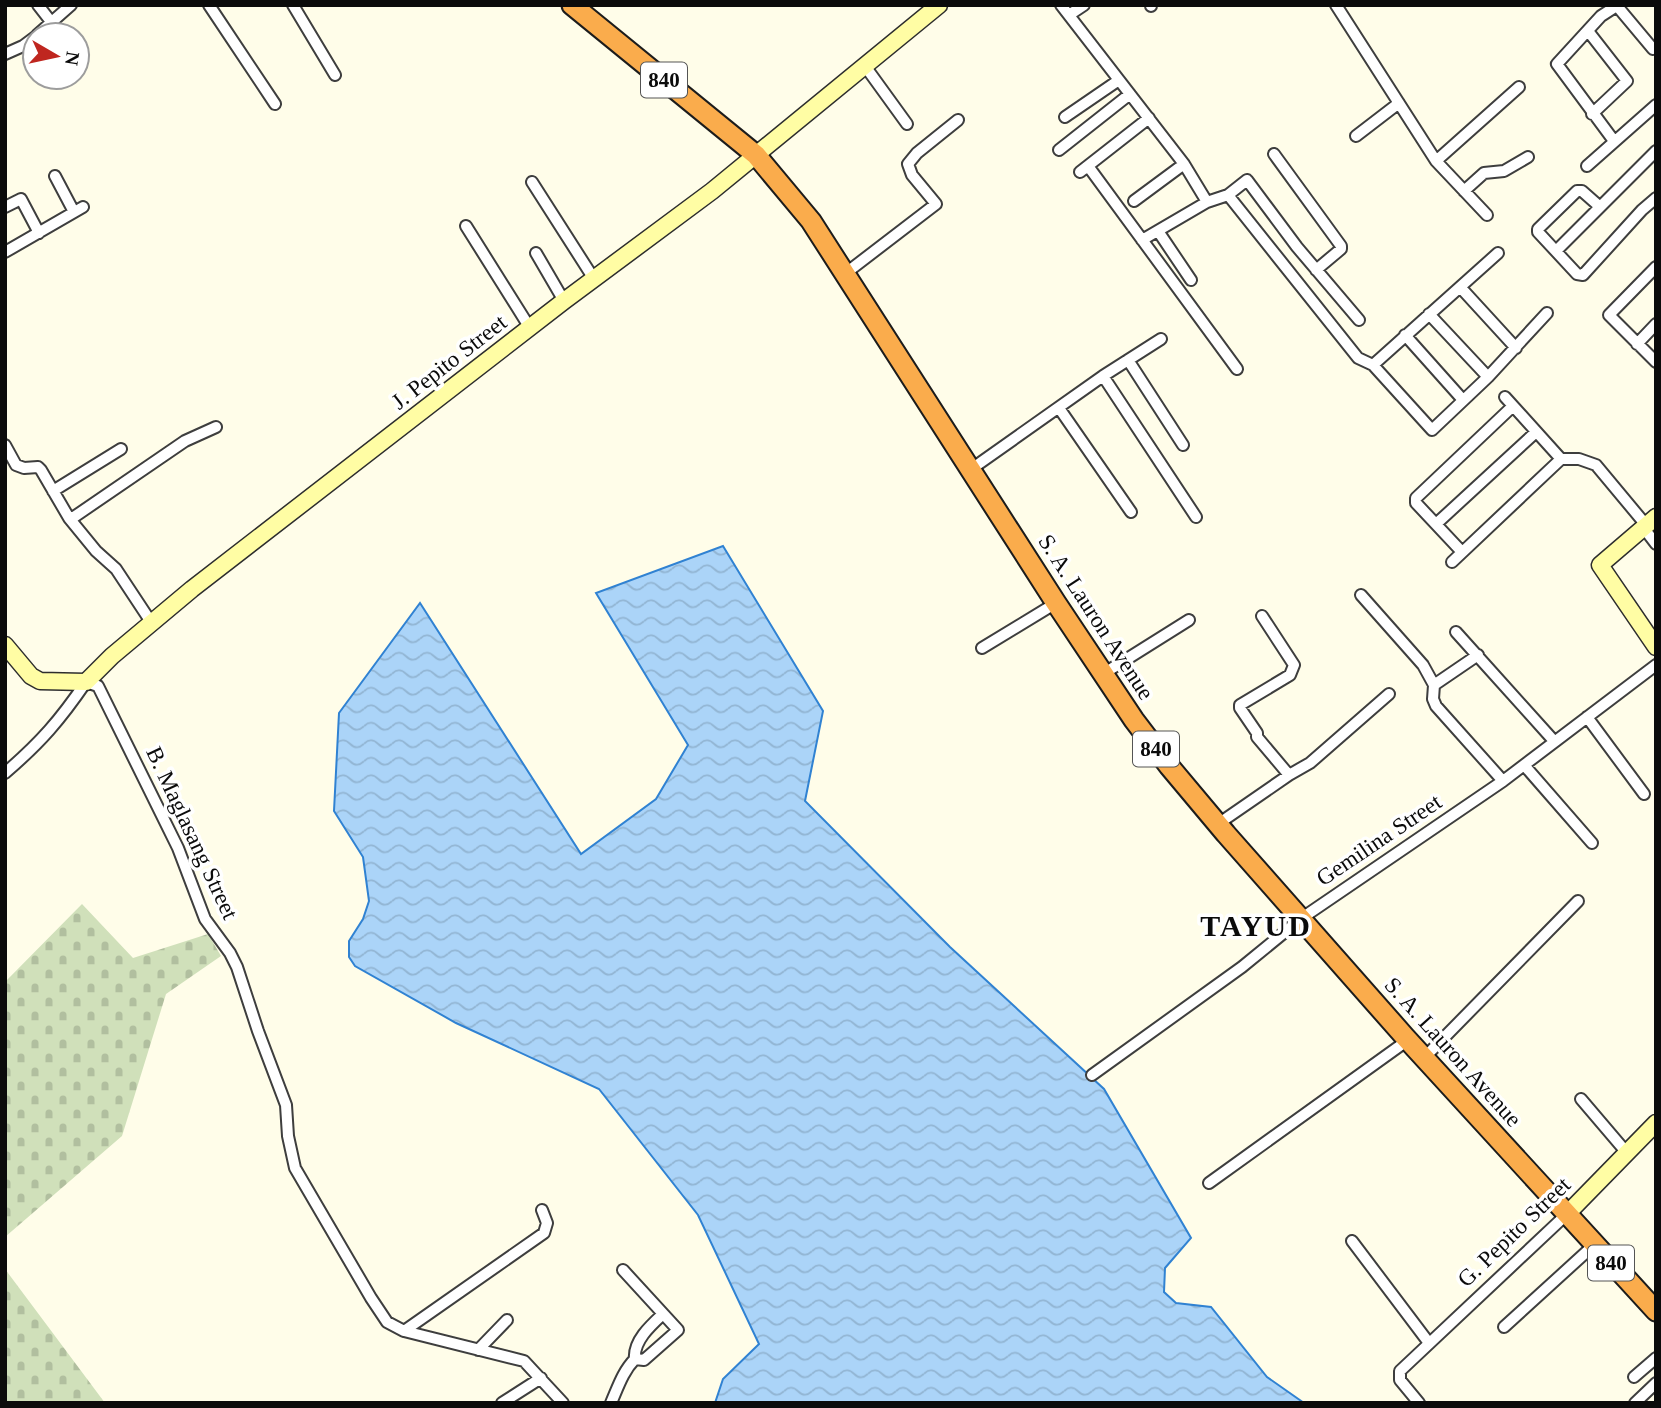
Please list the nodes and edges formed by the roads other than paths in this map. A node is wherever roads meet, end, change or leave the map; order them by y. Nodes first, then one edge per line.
1 (38, 5) edge
2 (71, 5) edge
3 (209, 5) edge
4 (293, 5) edge
5 (572, 5) edge
6 (939, 5) edge
7 (1061, 5) edge
8 (1084, 5) edge
9 (1336, 5) edge
10 (1618, 6) edge
11 (1069, 15) junction
12 (50, 21) edge
13 (54, 21) edge
14 (1588, 31) junction
15 (21, 47) edge
16 (1653, 49) dead end
17 (5, 54) edge
18 (865, 66) junction
19 (335, 75) dead end
20 (1119, 80) junction
21 (1519, 87) dead end
22 (1130, 94) junction
23 (1399, 103) junction
24 (275, 104) dead end
25 (1656, 105) edge
26 (1592, 114) junction
27 (1065, 117) dead end
28 (1149, 118) junction
29 (958, 120) dead end
30 (907, 124) dead end
31 (1356, 136) dead end
32 (1614, 141) junction
33 (1059, 150) dead end
34 (1656, 151) edge
35 (1275, 154) dead end
36 (755, 155) junction
37 (1528, 157) dead end
38 (1436, 161) junction
39 (1184, 164) junction
40 (1587, 166) dead end
41 (55, 176) dead end
42 (531, 182) dead end
43 (1464, 191) junction
44 (1228, 195) junction
45 (1656, 198) edge
46 (1135, 201) dead end
47 (1207, 202) junction
48 (1599, 206) junction
49 (5, 207) edge
50 (1487, 215) dead end
51 (466, 226) dead end
52 (1158, 231) junction
53 (39, 233) junction
54 (1142, 240) junction
55 (1556, 251) junction
56 (5, 252) edge
57 (536, 253) dead end
58 (1498, 253) dead end
59 (1656, 267) edge
60 (1316, 270) junction
61 (846, 273) junction
62 (594, 279) junction
63 (1191, 280) dead end
64 (1461, 288) junction
65 (564, 301) junction
66 (1547, 313) dead end
67 (1429, 314) junction
68 (1359, 320) dead end
69 (1656, 324) edge
70 (530, 328) junction
71 (1405, 335) junction
72 (1161, 339) dead end
73 (1637, 344) junction
74 (1516, 348) junction
75 (1128, 360) junction
76 (1656, 362) edge
77 (1373, 365) junction
78 (1237, 369) dead end
79 (1103, 376) junction
80 (1488, 377) junction
81 (1463, 400) junction
82 (1059, 408) junction
83 (216, 427) dead end
84 (1536, 432) junction
85 (5, 445) edge
86 (1183, 445) dead end
87 (121, 449) dead end
88 (1561, 459) junction
89 (970, 470) junction
90 (53, 491) junction
91 (1131, 512) dead end
92 (1196, 517) dead end
93 (71, 519) junction
94 (1648, 523) edge
95 (1436, 524) junction
96 (1656, 544) edge
97 (1462, 552) junction
98 (1452, 562) dead end
99 (1361, 595) dead end
100 (1056, 603) junction
101 (1262, 616) dead end
102 (1189, 620) dead end
103 (151, 622) junction
104 (1456, 632) dead end
105 (5, 645) edge
106 (1656, 647) edge
107 (982, 648) dead end
108 (1478, 655) junction
109 (1656, 665) edge
110 (1103, 674) junction
111 (86, 682) junction
112 (1434, 685) junction
113 (1389, 694) dead end
114 (1587, 717) junction
115 (1555, 741) junction
116 (1524, 765) junction
117 (5, 773) edge
118 (1289, 775) junction
119 (1503, 781) junction
120 (1644, 794) dead end
121 (1218, 824) junction
122 (1592, 843) dead end
123 (1578, 901) dead end
124 (1301, 918) junction
125 (1408, 1040) junction
126 (1424, 1057) junction
127 (1092, 1075) dead end
128 (1581, 1099) dead end
129 (1656, 1123) edge
130 (1626, 1153) junction
131 (1209, 1183) dead end
132 (542, 1210) dead end
133 (1568, 1213) junction
134 (1352, 1241) dead end
135 (1594, 1245) junction
136 (623, 1270) dead end
137 (1656, 1311) edge
138 (663, 1314) junction
139 (507, 1320) dead end
140 (1504, 1327) dead end
141 (404, 1331) junction
142 (1429, 1343) junction
143 (478, 1350) junction
144 (1656, 1358) edge
145 (635, 1359) junction
146 (1633, 1377) dead end
147 (541, 1378) junction
148 (1656, 1383) edge
149 (502, 1403) edge
150 (563, 1403) edge
151 (611, 1403) edge
152 (1419, 1403) edge
153 (1635, 1403) edge

1 - 12 street
2 - 13 street
3 - 24 street
4 - 19 street
5 - 36 highway, S. A. Lauron Avenue / 840
6 - 18 street, J. Pepito Street
7 - 11 street
8 - 11 street
9 - 23 street
10 - 14 street
10 - 16 street
11 - 20 street
14 - 26 street
14 - 26 street
15 - 17 street
18 - 30 street
18 - 36 street, J. Pepito Street
20 - 22 street
20 - 27 street
21 - 38 street
22 - 28 street
22 - 33 street
23 - 31 street
23 - 38 street
25 - 32 street
26 - 32 street
28 - 39 street
28 - 54 street
29 - 61 street
32 - 40 street
34 - 48 street
35 - 60 street
36 - 61 highway, S. A. Lauron Avenue / 840
36 - 62 street, J. Pepito Street
37 - 43 street
38 - 43 street
39 - 46 street
39 - 47 street
41 - 53 street
42 - 62 street
43 - 50 street
44 - 47 street
44 - 60 street
44 - 77 street
45 - 55 street
47 - 52 street
48 - 55 street
48 - 55 street
49 - 53 street
51 - 70 street
52 - 54 street
52 - 63 street
53 - 56 street
54 - 78 street
57 - 65 street
58 - 64 street
59 - 73 street
60 - 68 street
61 - 89 highway, S. A. Lauron Avenue / 840
62 - 65 street, J. Pepito Street
64 - 67 street
64 - 74 street
65 - 70 street, J. Pepito Street
66 - 74 street
67 - 71 street
67 - 80 street
69 - 73 street
70 - 103 street, J. Pepito Street
71 - 77 street
71 - 81 street
72 - 75 street
73 - 76 street
74 - 80 street
75 - 79 street
75 - 86 street
77 - 81 street
79 - 82 street
79 - 92 street
80 - 81 street
82 - 89 street
82 - 91 street
83 - 93 street
84 - 88 street
84 - 95 street
84 - 95 street
85 - 90 street
87 - 90 street
88 - 94 street
88 - 97 street
89 - 100 highway, S. A. Lauron Avenue / 840
90 - 93 street
93 - 103 street
94 - 96 street
94 - 106 street
95 - 97 street
97 - 98 street
99 - 112 street
100 - 107 street
100 - 110 highway, S. A. Lauron Avenue / 840
101 - 118 street
102 - 110 street
103 - 111 street, J. Pepito Street
104 - 108 street
105 - 111 street
108 - 112 street
108 - 115 street
109 - 114 street, Gemilina Street
110 - 121 highway, S. A. Lauron Avenue / 840
111 - 117 street, J. Pepito Street
111 - 141 street, B. Maglasang Street
112 - 119 street
113 - 118 street
114 - 115 street, Gemilina Street
114 - 120 street
115 - 116 street, Gemilina Street
116 - 119 street, Gemilina Street
116 - 122 street
118 - 121 street
119 - 124 street, Gemilina Street
121 - 124 highway, S. A. Lauron Avenue / 840
123 - 126 street
124 - 125 highway, S. A. Lauron Avenue / 840
124 - 127 street, Gemilina Street
125 - 126 highway, S. A. Lauron Avenue / 840
125 - 131 street
126 - 133 highway, S. A. Lauron Avenue / 840
128 - 130 street
129 - 130 street, G. Pepito Street
130 - 133 street, G. Pepito Street
132 - 141 street
133 - 135 highway, S. A. Lauron Avenue / 840
133 - 142 street, G. Pepito Street
134 - 142 street
135 - 137 highway, S. A. Lauron Avenue / 840
135 - 140 street
136 - 138 street
138 - 145 street
138 - 145 street
139 - 143 street
141 - 143 street, B. Maglasang Street
142 - 152 street, G. Pepito Street
143 - 147 street, B. Maglasang Street
144 - 146 street
145 - 151 street
147 - 149 street
147 - 150 street, B. Maglasang Street
148 - 153 street

